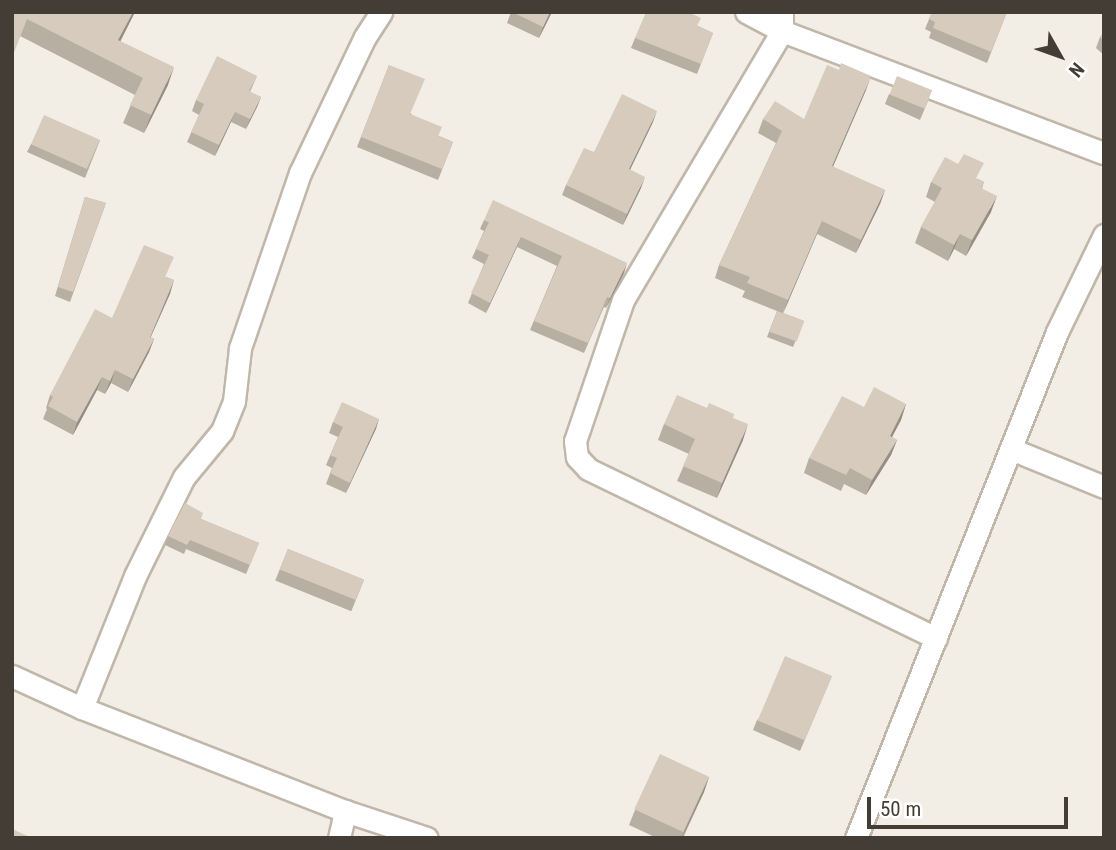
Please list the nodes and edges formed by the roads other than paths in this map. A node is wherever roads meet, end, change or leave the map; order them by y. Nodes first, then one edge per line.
1 (381, 12) edge
2 (746, 12) edge
3 (782, 22) edge
4 (1104, 153) edge
5 (1104, 235) edge
6 (1011, 449) junction
7 (1104, 487) edge
8 (936, 638) junction
9 (12, 676) edge
10 (82, 708) junction
11 (345, 811) junction
12 (338, 838) edge
13 (427, 838) edge
14 (856, 838) edge

1 - 10 street
2 - 3 street
3 - 4 street
3 - 8 street
5 - 6 street
6 - 7 street
6 - 8 street
8 - 14 street
9 - 10 street
10 - 11 street
11 - 12 street
11 - 13 street

